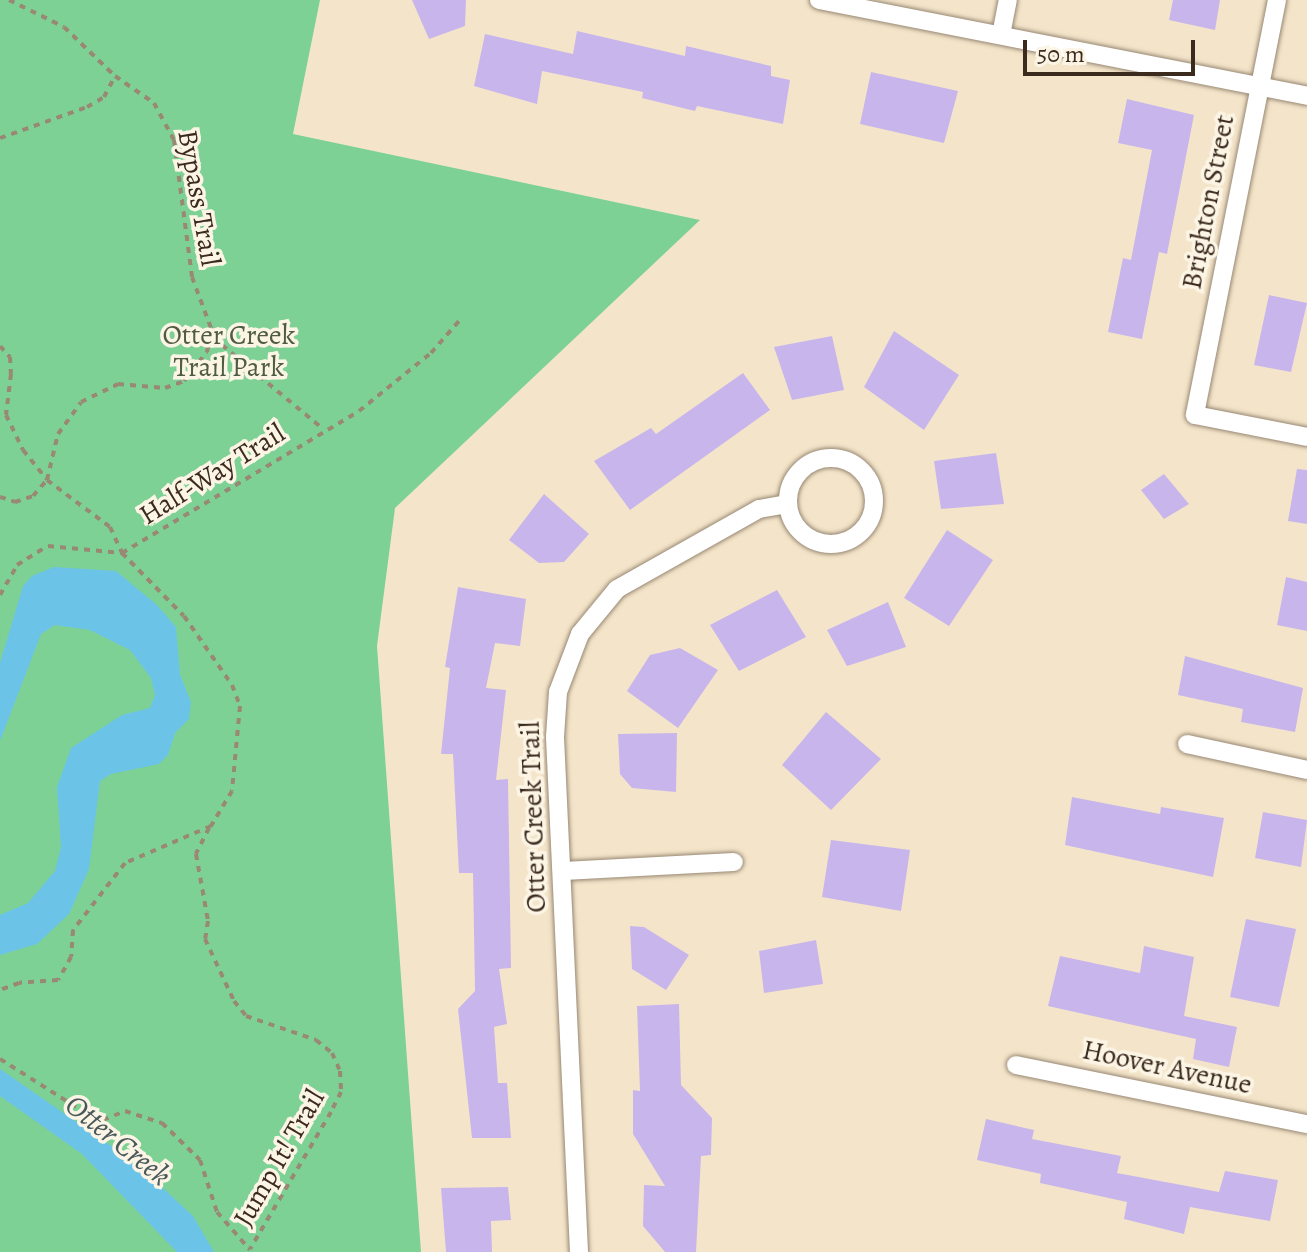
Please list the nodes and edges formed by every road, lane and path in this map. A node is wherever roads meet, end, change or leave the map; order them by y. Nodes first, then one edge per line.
1 (9, 0) edge
2 (819, 0) edge
3 (1008, 0) edge
4 (1277, 0) edge
5 (1001, 35) junction
6 (115, 76) junction
7 (1259, 86) junction
8 (1307, 96) edge
9 (0, 138) edge
10 (459, 321) dead end
11 (211, 328) junction
12 (0, 346) edge
13 (323, 429) junction
14 (1307, 437) edge
15 (47, 480) junction
16 (0, 497) edge
17 (787, 504) junction
18 (122, 553) junction
19 (0, 595) edge
20 (1187, 744) dead end
21 (1307, 770) edge
22 (211, 826) junction
23 (734, 862) dead end
24 (563, 871) junction
25 (0, 990) edge
26 (0, 1059) edge
27 (1016, 1065) dead end
28 (1307, 1124) edge
29 (250, 1251) edge
30 (579, 1252) edge

1 - 6 path, Bypass Trail
2 - 5 street
3 - 5 street
4 - 7 street, Brighton Street
5 - 7 street
6 - 9 path
6 - 11 path, Bypass Trail
7 - 8 street
7 - 14 street, Brighton Street
10 - 13 path, Half-Way Trail
11 - 13 path, Bypass Trail
11 - 15 path
12 - 15 path
13 - 18 path, Half-Way Trail
15 - 16 path
15 - 18 path
17 - 17 street
17 - 24 street, Otter Creek Trail
18 - 19 path
18 - 22 path
20 - 21 street
22 - 25 path
22 - 29 path, Jump It! Trail
23 - 24 street
24 - 30 street, Otter Creek Trail
26 - 29 path
27 - 28 street, Hoover Avenue

